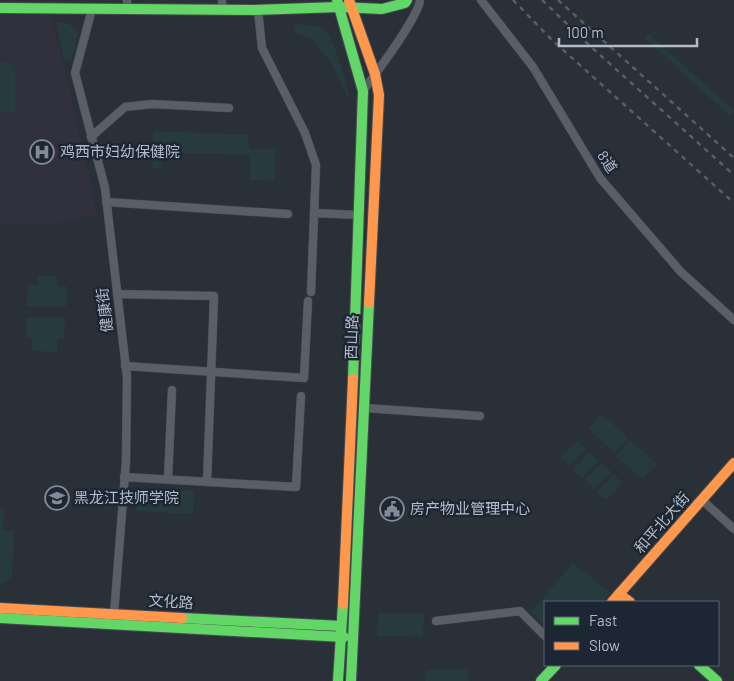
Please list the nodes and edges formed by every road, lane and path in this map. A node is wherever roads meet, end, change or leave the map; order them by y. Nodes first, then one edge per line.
1 (407, 0) edge
2 (420, 0) edge
3 (481, 0) edge
4 (127, 4) edge
5 (338, 4) edge
6 (350, 4) edge
7 (222, 5) edge
8 (0, 8) edge
9 (92, 8) junction
10 (258, 10) junction
11 (375, 74) junction
12 (363, 91) junction
13 (229, 108) dead end
14 (91, 137) junction
15 (106, 202) junction
16 (314, 212) junction
17 (288, 214) dead end
18 (359, 214) junction
19 (311, 292) dead end
20 (117, 294) junction
21 (308, 301) dead end
22 (734, 320) edge
23 (126, 366) junction
24 (211, 372) junction
25 (172, 390) dead end
26 (301, 396) dead end
27 (365, 408) junction
28 (480, 416) dead end
29 (734, 463) edge
30 (124, 477) junction
31 (168, 479) junction
32 (207, 482) junction
33 (702, 500) junction
34 (734, 529) edge
35 (619, 594) junction
36 (613, 601) edge
37 (629, 601) edge
38 (0, 608) edge
39 (114, 614) junction
40 (0, 618) edge
41 (102, 618) junction
42 (436, 621) dead end
43 (340, 632) junction
44 (544, 635) edge
45 (353, 638) junction
46 (555, 666) edge
47 (700, 666) edge
48 (338, 681) edge
49 (351, 681) edge
50 (541, 681) edge
51 (717, 681) edge

1 - 6 main road
2 - 11 street
3 - 22 street, 8道
4 - 7 main road
4 - 9 main road
5 - 6 main road
5 - 10 main road
5 - 12 main road, 西山路
6 - 11 main road, 西山路
7 - 10 main road
8 - 9 main road
9 - 14 street, 健康街
10 - 16 street
11 - 12 street
11 - 27 main road, 西山路
12 - 18 main road, 西山路
13 - 14 street
14 - 15 street, 健康街
15 - 17 street
15 - 20 street, 健康街
16 - 18 street
16 - 19 street
18 - 43 main road, 西山路
20 - 23 street, 健康街
20 - 24 street
21 - 24 street
23 - 24 street
23 - 30 street, 健康街
24 - 32 street
25 - 31 street
26 - 32 street
27 - 28 street
27 - 45 main road, 西山路
29 - 33 main road, 和平北大街
30 - 31 street
30 - 39 street, 健康街
31 - 32 street
33 - 34 street
33 - 35 main road, 和平北大街
35 - 36 main road, 和平北大街
35 - 37 main road
38 - 41 main road, 文化路
39 - 41 main road, 文化路
39 - 43 main road, 文化路
40 - 41 main road, 文化路
41 - 43 main road, 文化路
42 - 44 street
43 - 45 main road
43 - 48 main road, 西山路
45 - 49 main road, 西山路
46 - 50 main road
47 - 51 main road

